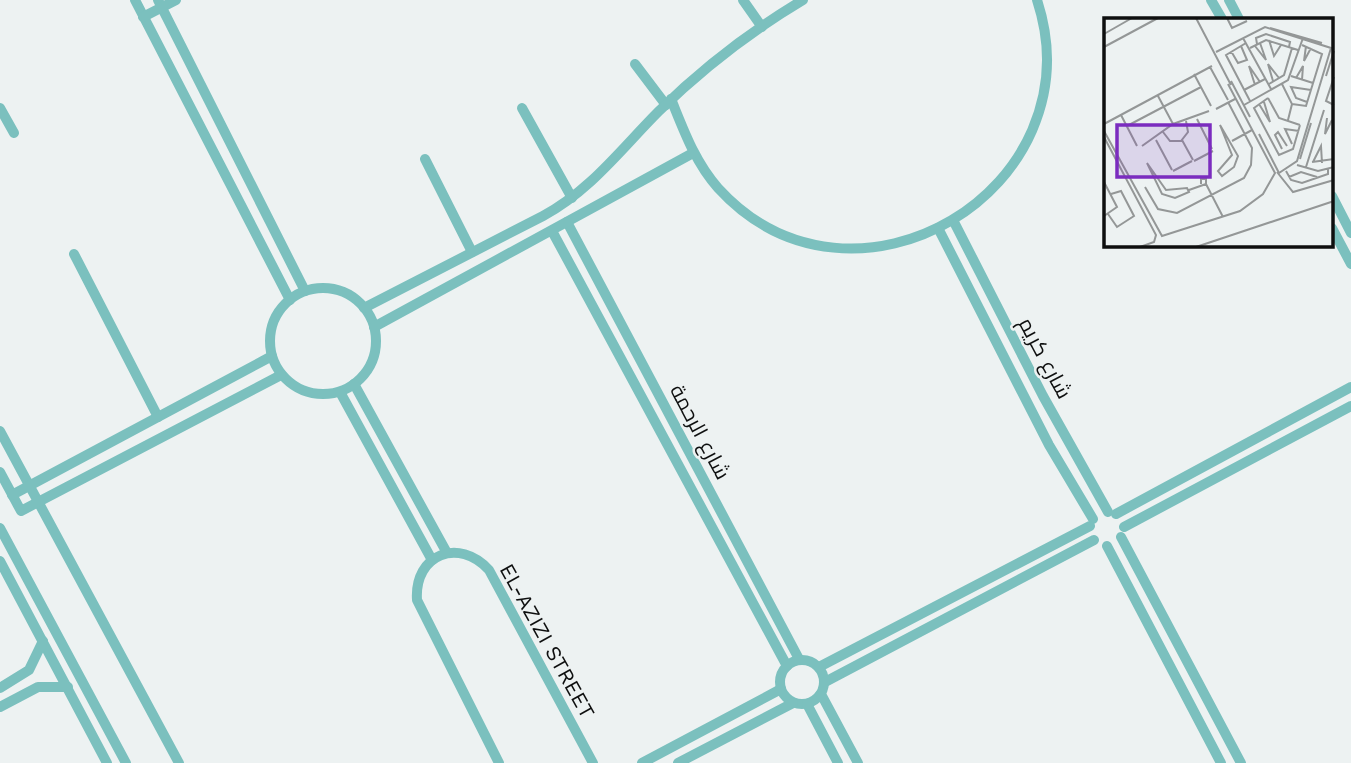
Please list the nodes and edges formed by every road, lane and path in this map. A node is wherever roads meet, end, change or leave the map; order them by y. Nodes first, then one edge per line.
1 (135, 0) edge
2 (176, 0) edge
3 (743, 0) edge
4 (803, 0) edge
5 (1037, 0) edge
6 (1211, 0) edge
7 (1229, 0) edge
8 (160, 4) edge
9 (143, 17) junction
10 (1221, 18) edge
11 (1238, 18) edge
12 (762, 27) junction
13 (635, 64) dead end
14 (668, 102) junction
15 (0, 108) edge
16 (522, 108) dead end
17 (14, 133) dead end
18 (693, 153) junction
19 (425, 159) dead end
20 (572, 198) junction
21 (1334, 200) edge
22 (953, 220) junction
23 (567, 222) junction
24 (938, 228) junction
25 (552, 231) junction
26 (1334, 232) edge
27 (1351, 233) edge
28 (472, 253) junction
29 (74, 254) dead end
30 (1351, 264) edge
31 (305, 291) junction
32 (290, 300) junction
33 (993, 300) junction
34 (364, 308) junction
35 (978, 308) junction
36 (374, 327) junction
37 (272, 356) junction
38 (281, 375) junction
39 (354, 384) junction
40 (1351, 387) edge
41 (340, 391) junction
42 (1351, 406) edge
43 (158, 417) junction
44 (0, 431) edge
45 (0, 472) edge
46 (30, 486) junction
47 (12, 495) junction
48 (38, 502) junction
49 (1112, 513) junction
50 (1091, 523) junction
51 (0, 528) edge
52 (1122, 532) junction
53 (1094, 540) junction
54 (1107, 546) junction
55 (447, 553) junction
56 (432, 560) junction
57 (0, 561) edge
58 (43, 641) junction
59 (799, 659) junction
60 (787, 666) junction
61 (820, 667) junction
62 (825, 682) junction
63 (68, 687) junction
64 (0, 688) edge
65 (781, 690) junction
66 (821, 695) junction
67 (793, 703) junction
68 (807, 704) junction
69 (0, 707) edge
70 (107, 763) edge
71 (126, 763) edge
72 (178, 763) edge
73 (499, 763) edge
74 (593, 763) edge
75 (642, 763) edge
76 (678, 763) edge
77 (838, 763) edge
78 (858, 763) edge
79 (1221, 763) edge
80 (1241, 763) edge

1 - 9 street
2 - 8 street
3 - 12 street
4 - 12 street
5 - 22 street
6 - 10 street
7 - 11 street
8 - 9 street
8 - 31 street
9 - 32 street
12 - 14 street
13 - 14 street
14 - 18 street
14 - 20 street
15 - 17 street
16 - 20 street
18 - 23 street
18 - 24 street
19 - 28 street
20 - 28 street
21 - 27 street
22 - 24 street
22 - 33 street, شارع كريم
23 - 25 street
23 - 59 street, شارع الرحمة
24 - 35 street, شارع كريم
25 - 36 street
25 - 60 street, شارع الرحمة
26 - 30 street
28 - 34 street
29 - 43 street
31 - 32 street
31 - 34 street
32 - 37 street
33 - 35 street
33 - 49 street, شارع كريم
34 - 36 street
35 - 50 street, شارع كريم
36 - 39 street
37 - 38 street
37 - 43 street
38 - 41 street
38 - 48 street
39 - 41 street
39 - 55 street
40 - 49 street
41 - 56 street
42 - 52 street
43 - 46 street
44 - 46 street
45 - 47 street
46 - 47 street
46 - 48 street
47 - 48 street
48 - 72 street
49 - 50 street
49 - 52 street
50 - 53 street
50 - 61 street
51 - 71 street
52 - 54 street
52 - 80 street
53 - 54 street
53 - 62 street
54 - 79 street
55 - 56 street
55 - 74 street, EL-AZIZI STREET
56 - 73 street
57 - 58 street
58 - 63 street
58 - 64 street
59 - 60 street
59 - 61 street
60 - 65 street
61 - 62 street
62 - 66 street
63 - 69 street
63 - 70 street
65 - 67 street
65 - 75 street
66 - 68 street
66 - 78 street
67 - 68 street
67 - 76 street
68 - 77 street

